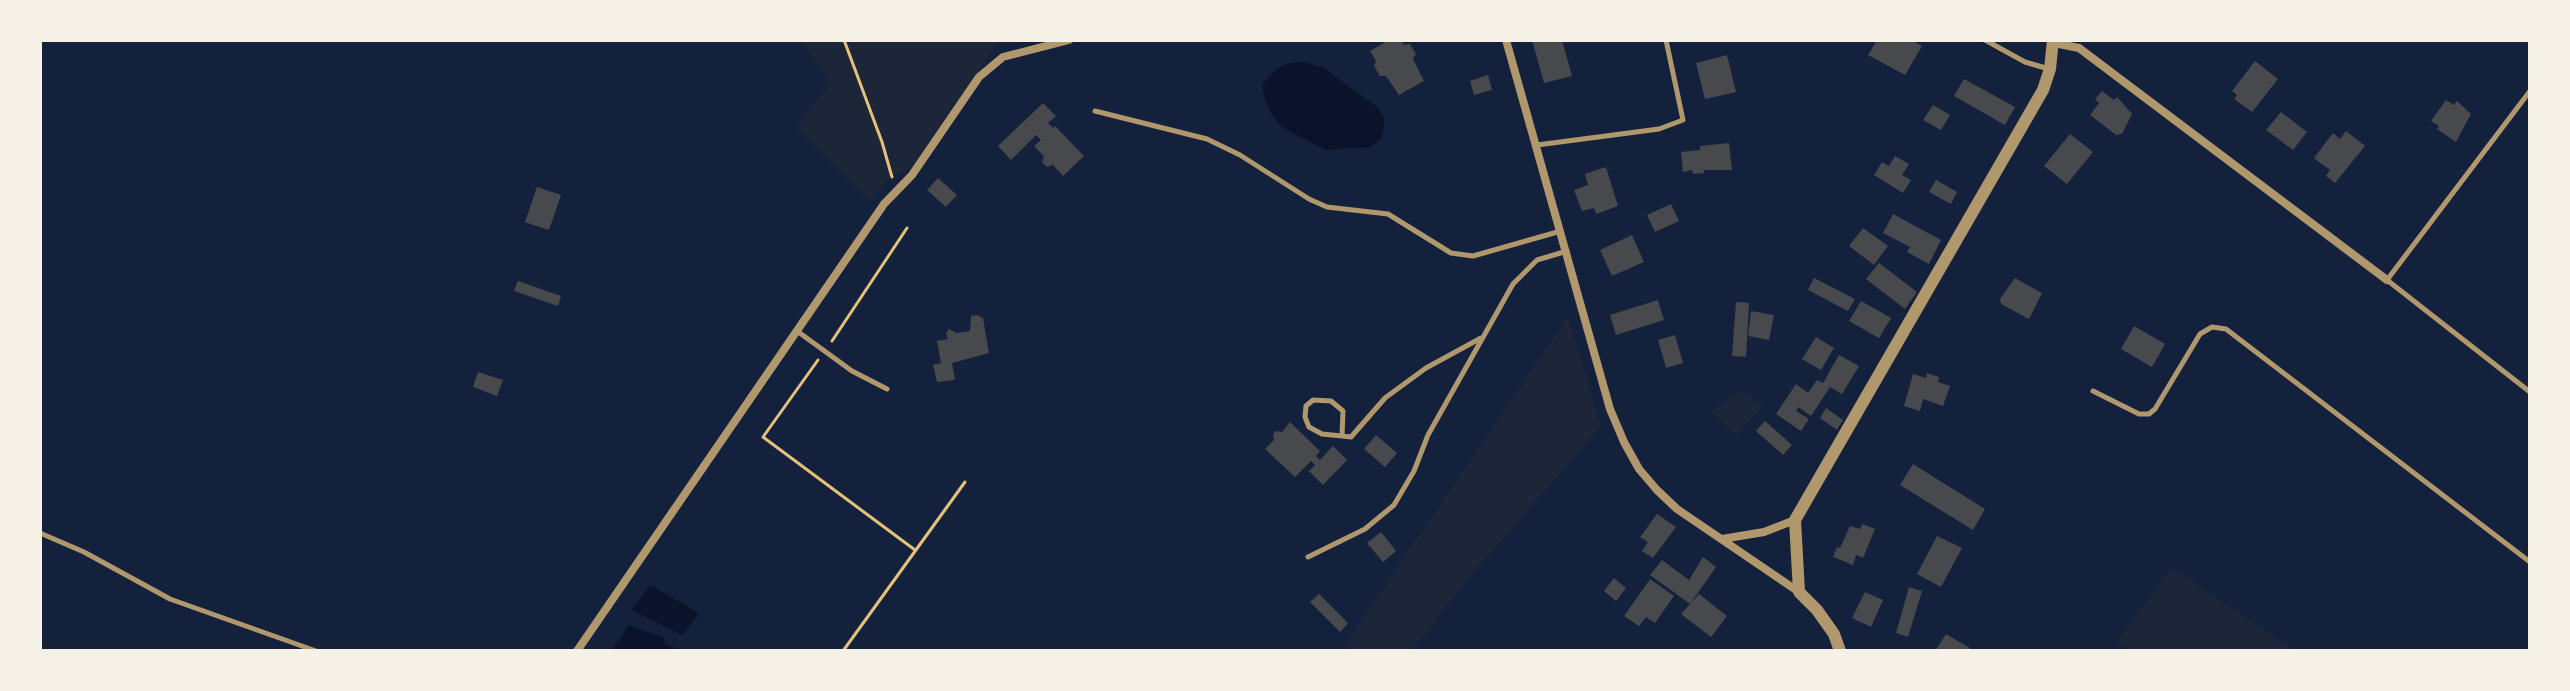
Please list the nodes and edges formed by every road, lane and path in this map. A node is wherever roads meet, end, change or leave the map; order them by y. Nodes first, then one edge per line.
1 (844, 40) edge
2 (1069, 40) edge
3 (1506, 40) edge
4 (1666, 40) edge
5 (1985, 40) edge
6 (2054, 42) edge
7 (2050, 69) junction
8 (2530, 91) edge
9 (1095, 111) dead end
10 (1537, 145) junction
11 (896, 192) junction
12 (907, 228) dead end
13 (1562, 230) junction
14 (1568, 250) junction
15 (2387, 280) junction
16 (796, 331) junction
17 (1482, 337) junction
18 (825, 351) junction
19 (887, 389) dead end
20 (2093, 391) dead end
21 (2530, 392) edge
22 (1342, 436) junction
23 (965, 482) dead end
24 (1795, 520) junction
25 (40, 533) edge
26 (1721, 539) junction
27 (915, 550) junction
28 (1308, 557) dead end
29 (2530, 562) edge
30 (1799, 592) junction
31 (316, 651) edge
32 (577, 651) edge
33 (843, 651) edge
34 (1840, 651) edge

1 - 11 path
2 - 11 street
3 - 10 street
4 - 10 lane
5 - 7 lane
6 - 7 street
6 - 15 street
7 - 24 street
8 - 15 lane
9 - 13 lane
10 - 13 street
11 - 16 street
12 - 18 path
13 - 14 street
14 - 17 lane
14 - 26 street
15 - 21 lane
16 - 18 lane
16 - 32 street
17 - 22 lane
17 - 28 lane
18 - 19 lane
18 - 27 path
20 - 29 lane
22 - 22 lane
23 - 27 path
24 - 26 street
24 - 30 street
25 - 31 lane
26 - 30 street
27 - 33 path
30 - 34 street

